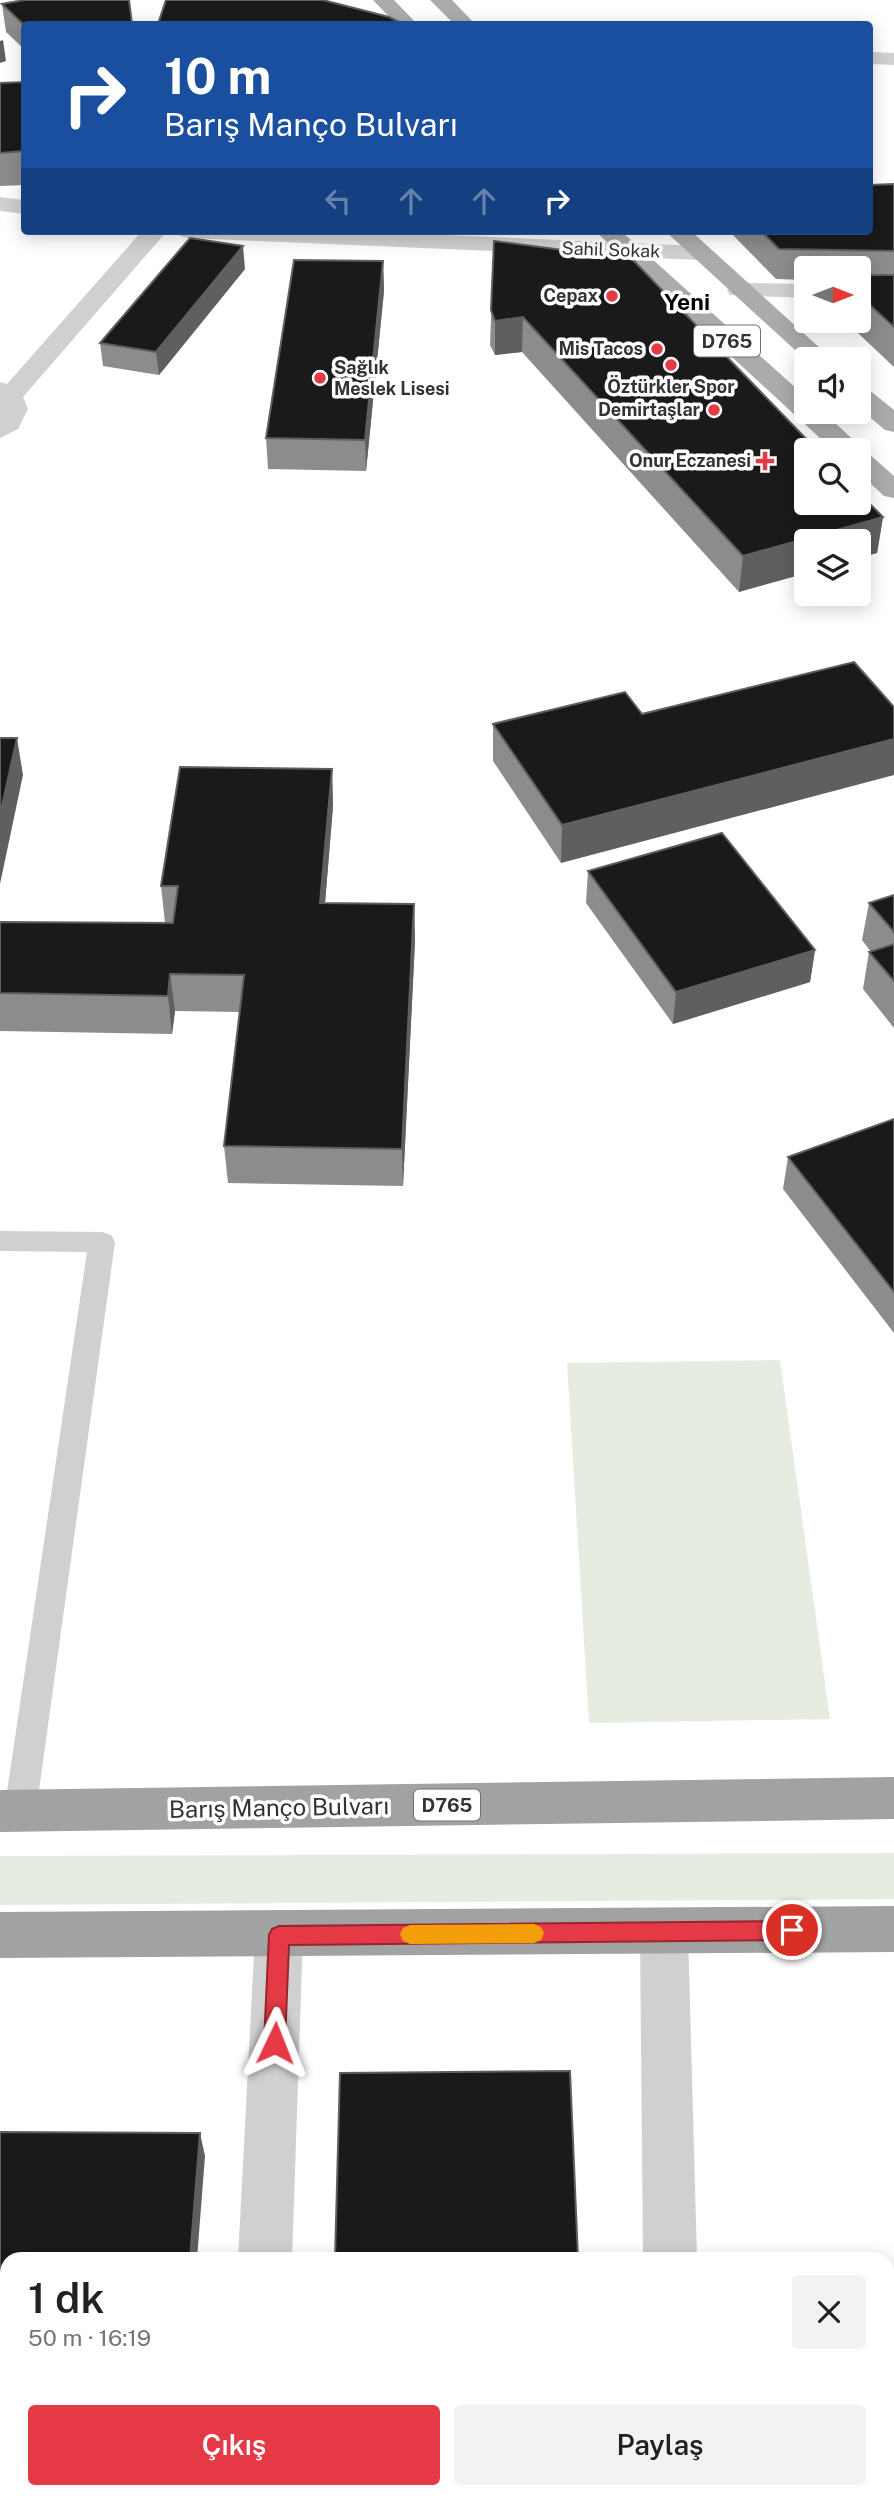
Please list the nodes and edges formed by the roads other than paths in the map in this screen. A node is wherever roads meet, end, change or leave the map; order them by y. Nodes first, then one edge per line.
1 (383, 0) edge
2 (440, 0) edge
3 (404, 21) edge
4 (463, 21) edge
5 (873, 58) edge
6 (894, 59) edge
7 (0, 204) edge
8 (21, 207) edge
9 (151, 235) edge
10 (276, 235) edge
11 (611, 235) edge
12 (681, 235) edge
13 (627, 251) junction
14 (699, 253) junction
15 (739, 290) junction
16 (794, 291) edge
17 (805, 347) edge
18 (5, 393) edge
19 (871, 404) edge
20 (894, 424) edge
21 (0, 430) edge
22 (836, 438) edge
23 (871, 470) edge
24 (894, 490) edge
25 (0, 1241) edge
26 (894, 1798) edge
27 (10, 1812) edge
28 (894, 1929) edge
29 (664, 1932) junction
30 (0, 1935) edge
31 (279, 1935) junction
32 (265, 2252) edge
33 (670, 2252) edge

1 - 3 main road
2 - 4 main road
5 - 6 street
7 - 8 street
9 - 18 street
10 - 13 street, Sahil Sokak
11 - 13 main road, D765
12 - 14 main road, D765
13 - 14 street, Sahil Sokak
13 - 22 main road, D765
14 - 15 main road, D765
15 - 16 street
15 - 17 main road, D765
18 - 21 street
19 - 20 main road
23 - 24 main road
25 - 27 lane
26 - 27 highway, Barış Manço Bulvarı / D765
28 - 29 highway
29 - 31 highway
29 - 33 street
30 - 31 highway
31 - 32 street

